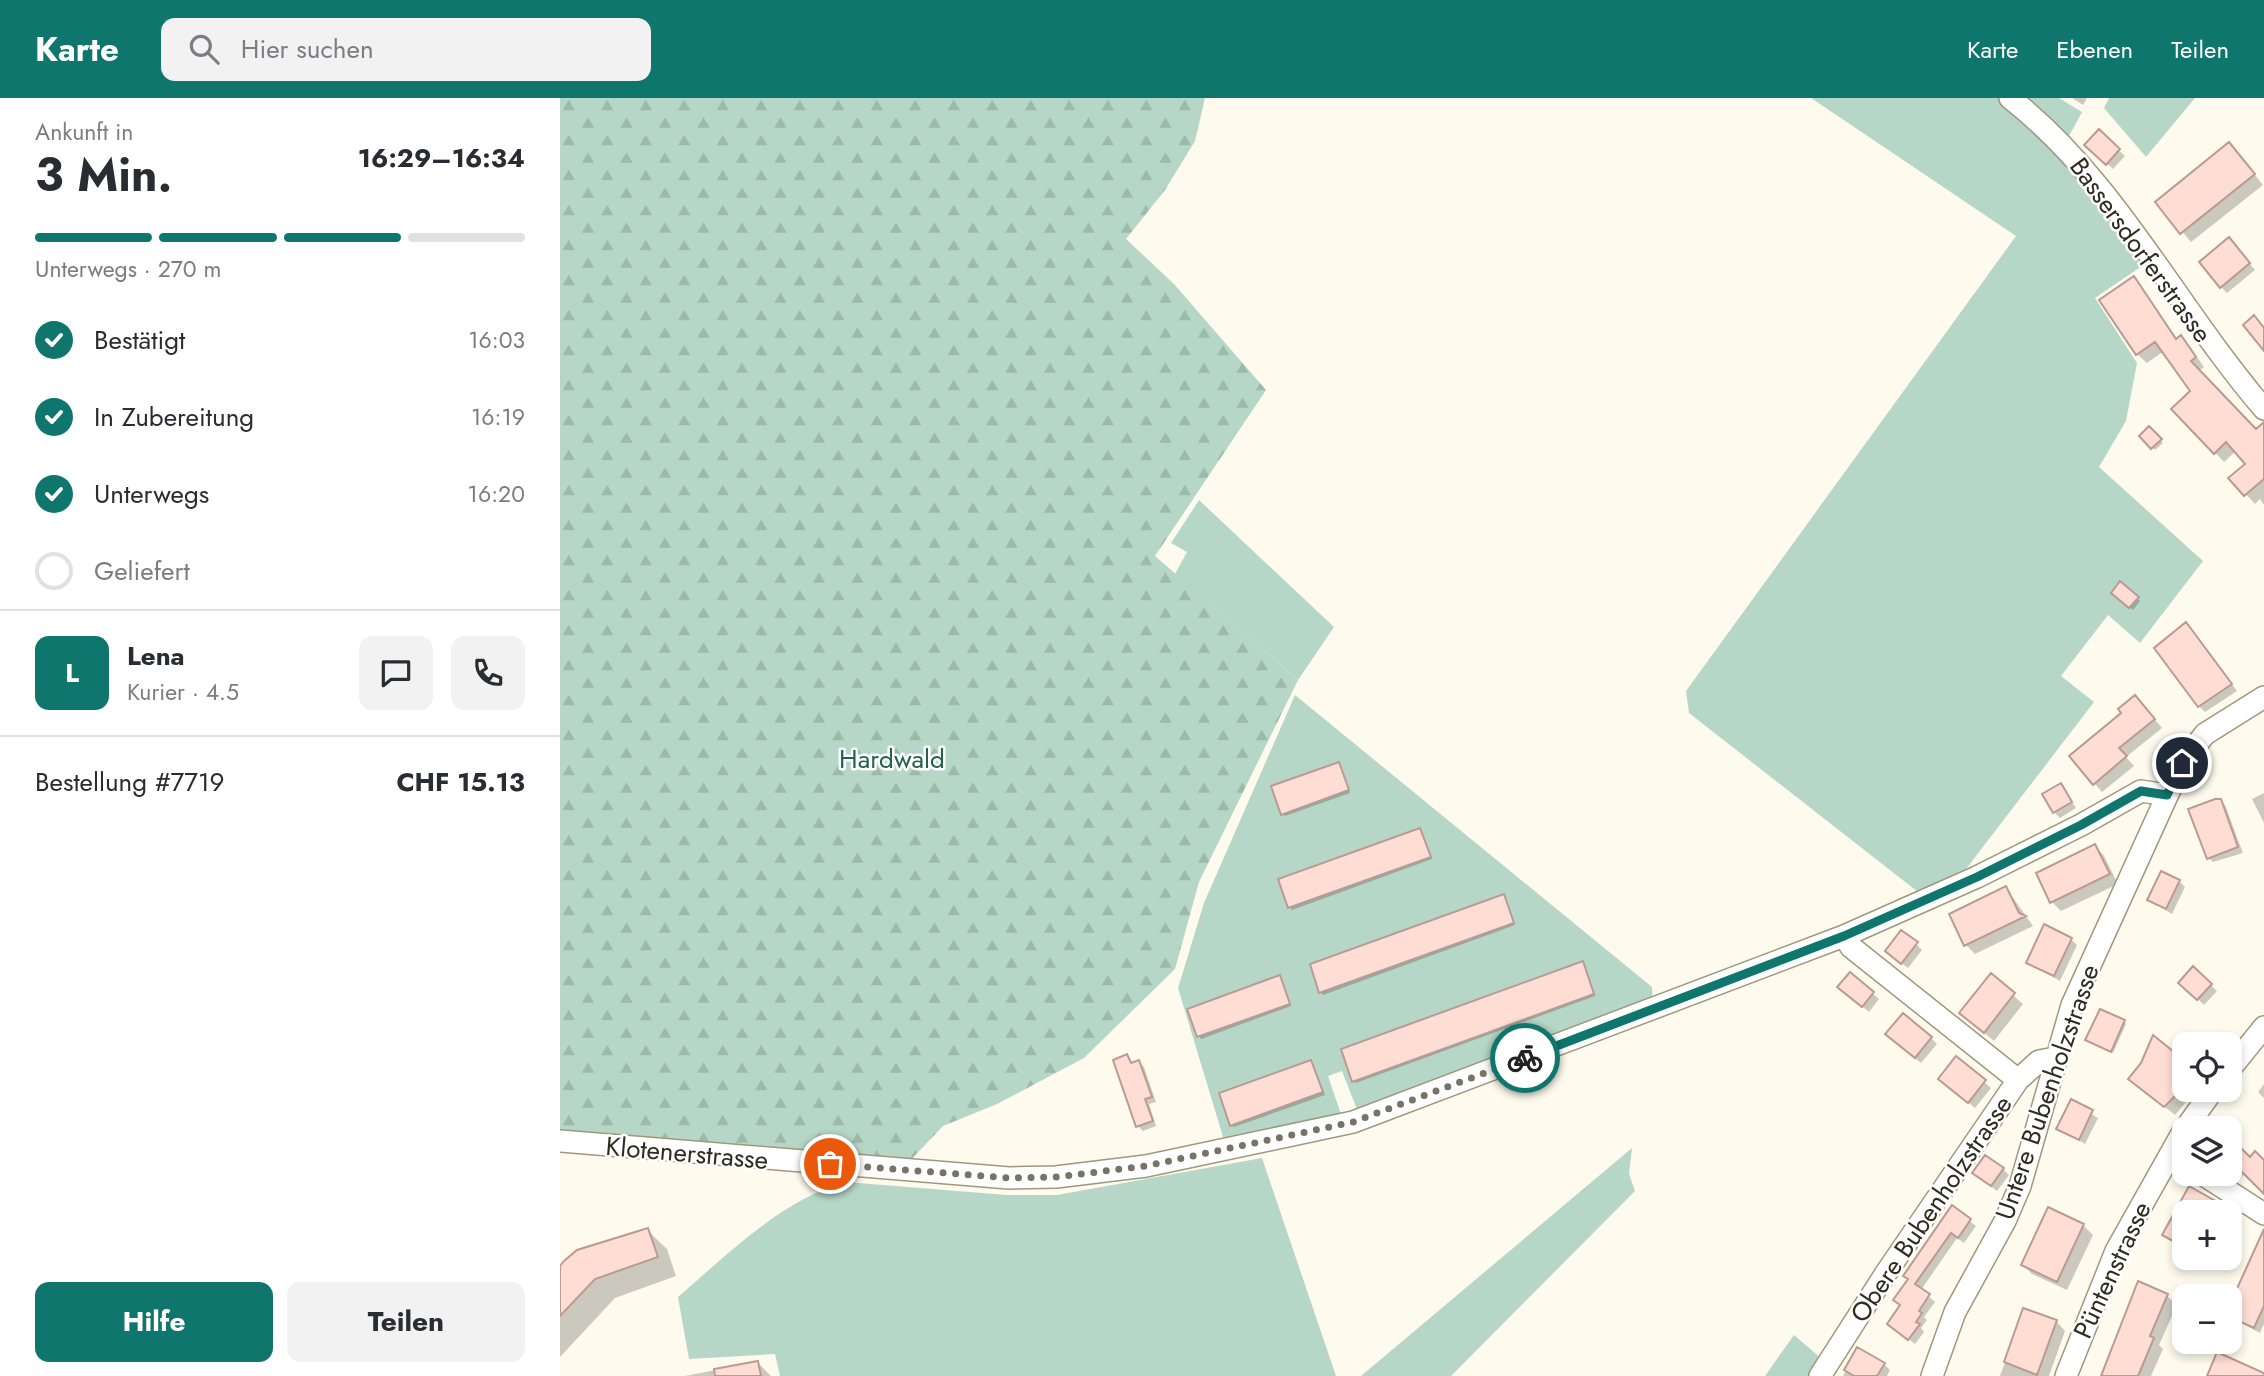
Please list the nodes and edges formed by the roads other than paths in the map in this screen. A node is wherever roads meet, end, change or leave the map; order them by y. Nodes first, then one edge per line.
1 (2010, 98) edge
2 (2264, 409) edge
3 (2264, 697) edge
4 (2167, 795) junction
5 (1844, 936) junction
6 (2264, 1027) edge
7 (2242, 1054) edge
8 (2055, 1058) junction
9 (2018, 1080) junction
10 (560, 1141) edge
11 (2172, 1166) edge
12 (2221, 1186) edge
13 (2264, 1214) edge
14 (1820, 1376) edge
15 (1931, 1376) edge
16 (2066, 1376) edge

1 - 2 street, Bassersdorferstrasse
3 - 4 street, Untere Bubenholzstrasse
4 - 5 street, Klotenerstrasse
4 - 8 street, Untere Bubenholzstrasse
5 - 9 street
5 - 10 street, Klotenerstrasse
6 - 7 street
8 - 9 street, Obere Bubenholzstrasse
8 - 15 street, Untere Bubenholzstrasse
9 - 14 street, Obere Bubenholzstrasse
11 - 16 street, Püntenstrasse
12 - 13 street

